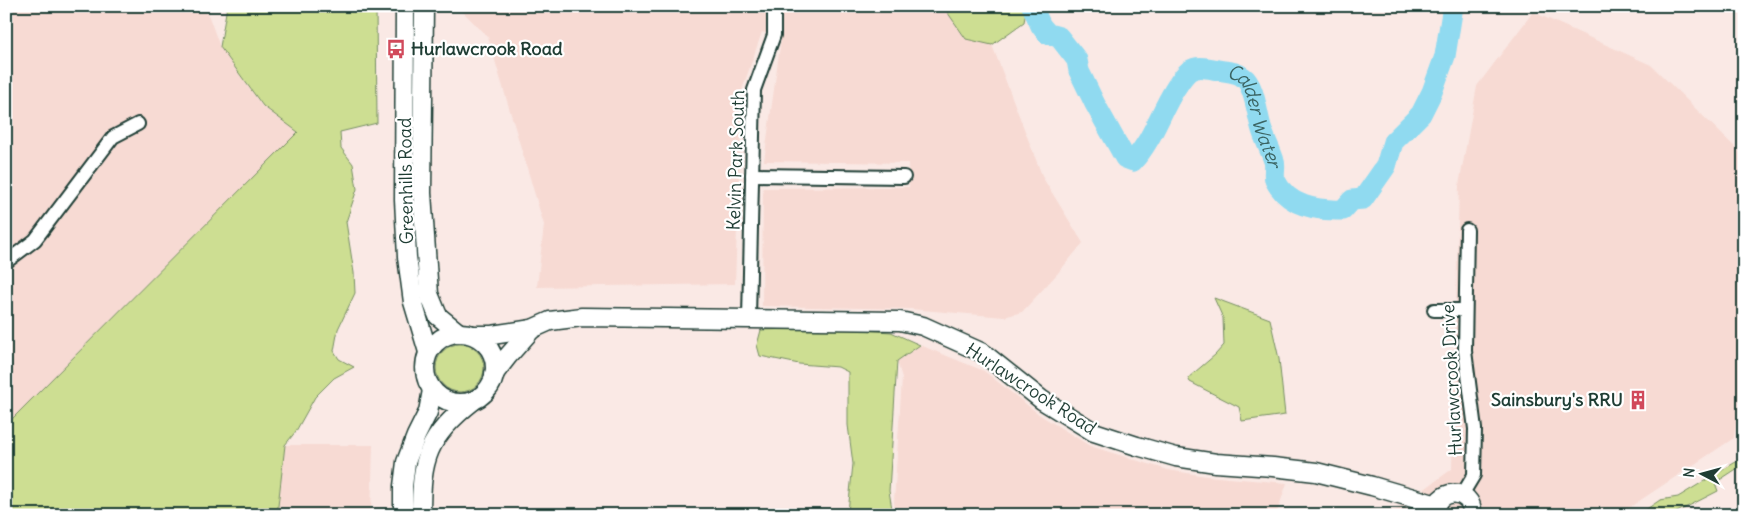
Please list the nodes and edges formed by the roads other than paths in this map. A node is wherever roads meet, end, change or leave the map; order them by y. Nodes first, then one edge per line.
1 (405, 6) edge
2 (424, 6) edge
3 (774, 6) edge
4 (138, 124) dead end
5 (752, 175) junction
6 (904, 177) dead end
7 (1467, 230) dead end
8 (6, 262) edge
9 (1434, 310) dead end
10 (1465, 310) junction
11 (749, 318) junction
12 (532, 328) junction
13 (466, 334) junction
14 (428, 352) junction
15 (494, 374) junction
16 (432, 390) junction
17 (476, 400) junction
18 (1462, 494) junction
19 (1436, 510) edge
20 (403, 515) edge
21 (421, 515) edge
22 (1472, 515) edge

1 - 14 street, Greenhills Road
2 - 13 street, Greenhills Road
3 - 5 street, Kelvin Park South
4 - 8 street
5 - 6 street
5 - 11 street, Kelvin Park South
7 - 10 street, Hurlawcrook Drive
9 - 10 street
10 - 18 street, Hurlawcrook Drive
11 - 12 street, Hurlawcrook Road
11 - 19 street, Hurlawcrook Road
12 - 13 street, Hurlawcrook Road
12 - 15 street
13 - 14 street
13 - 15 street
14 - 16 street
15 - 17 street
16 - 17 street
16 - 20 street
17 - 21 street
18 - 19 street
18 - 22 street

